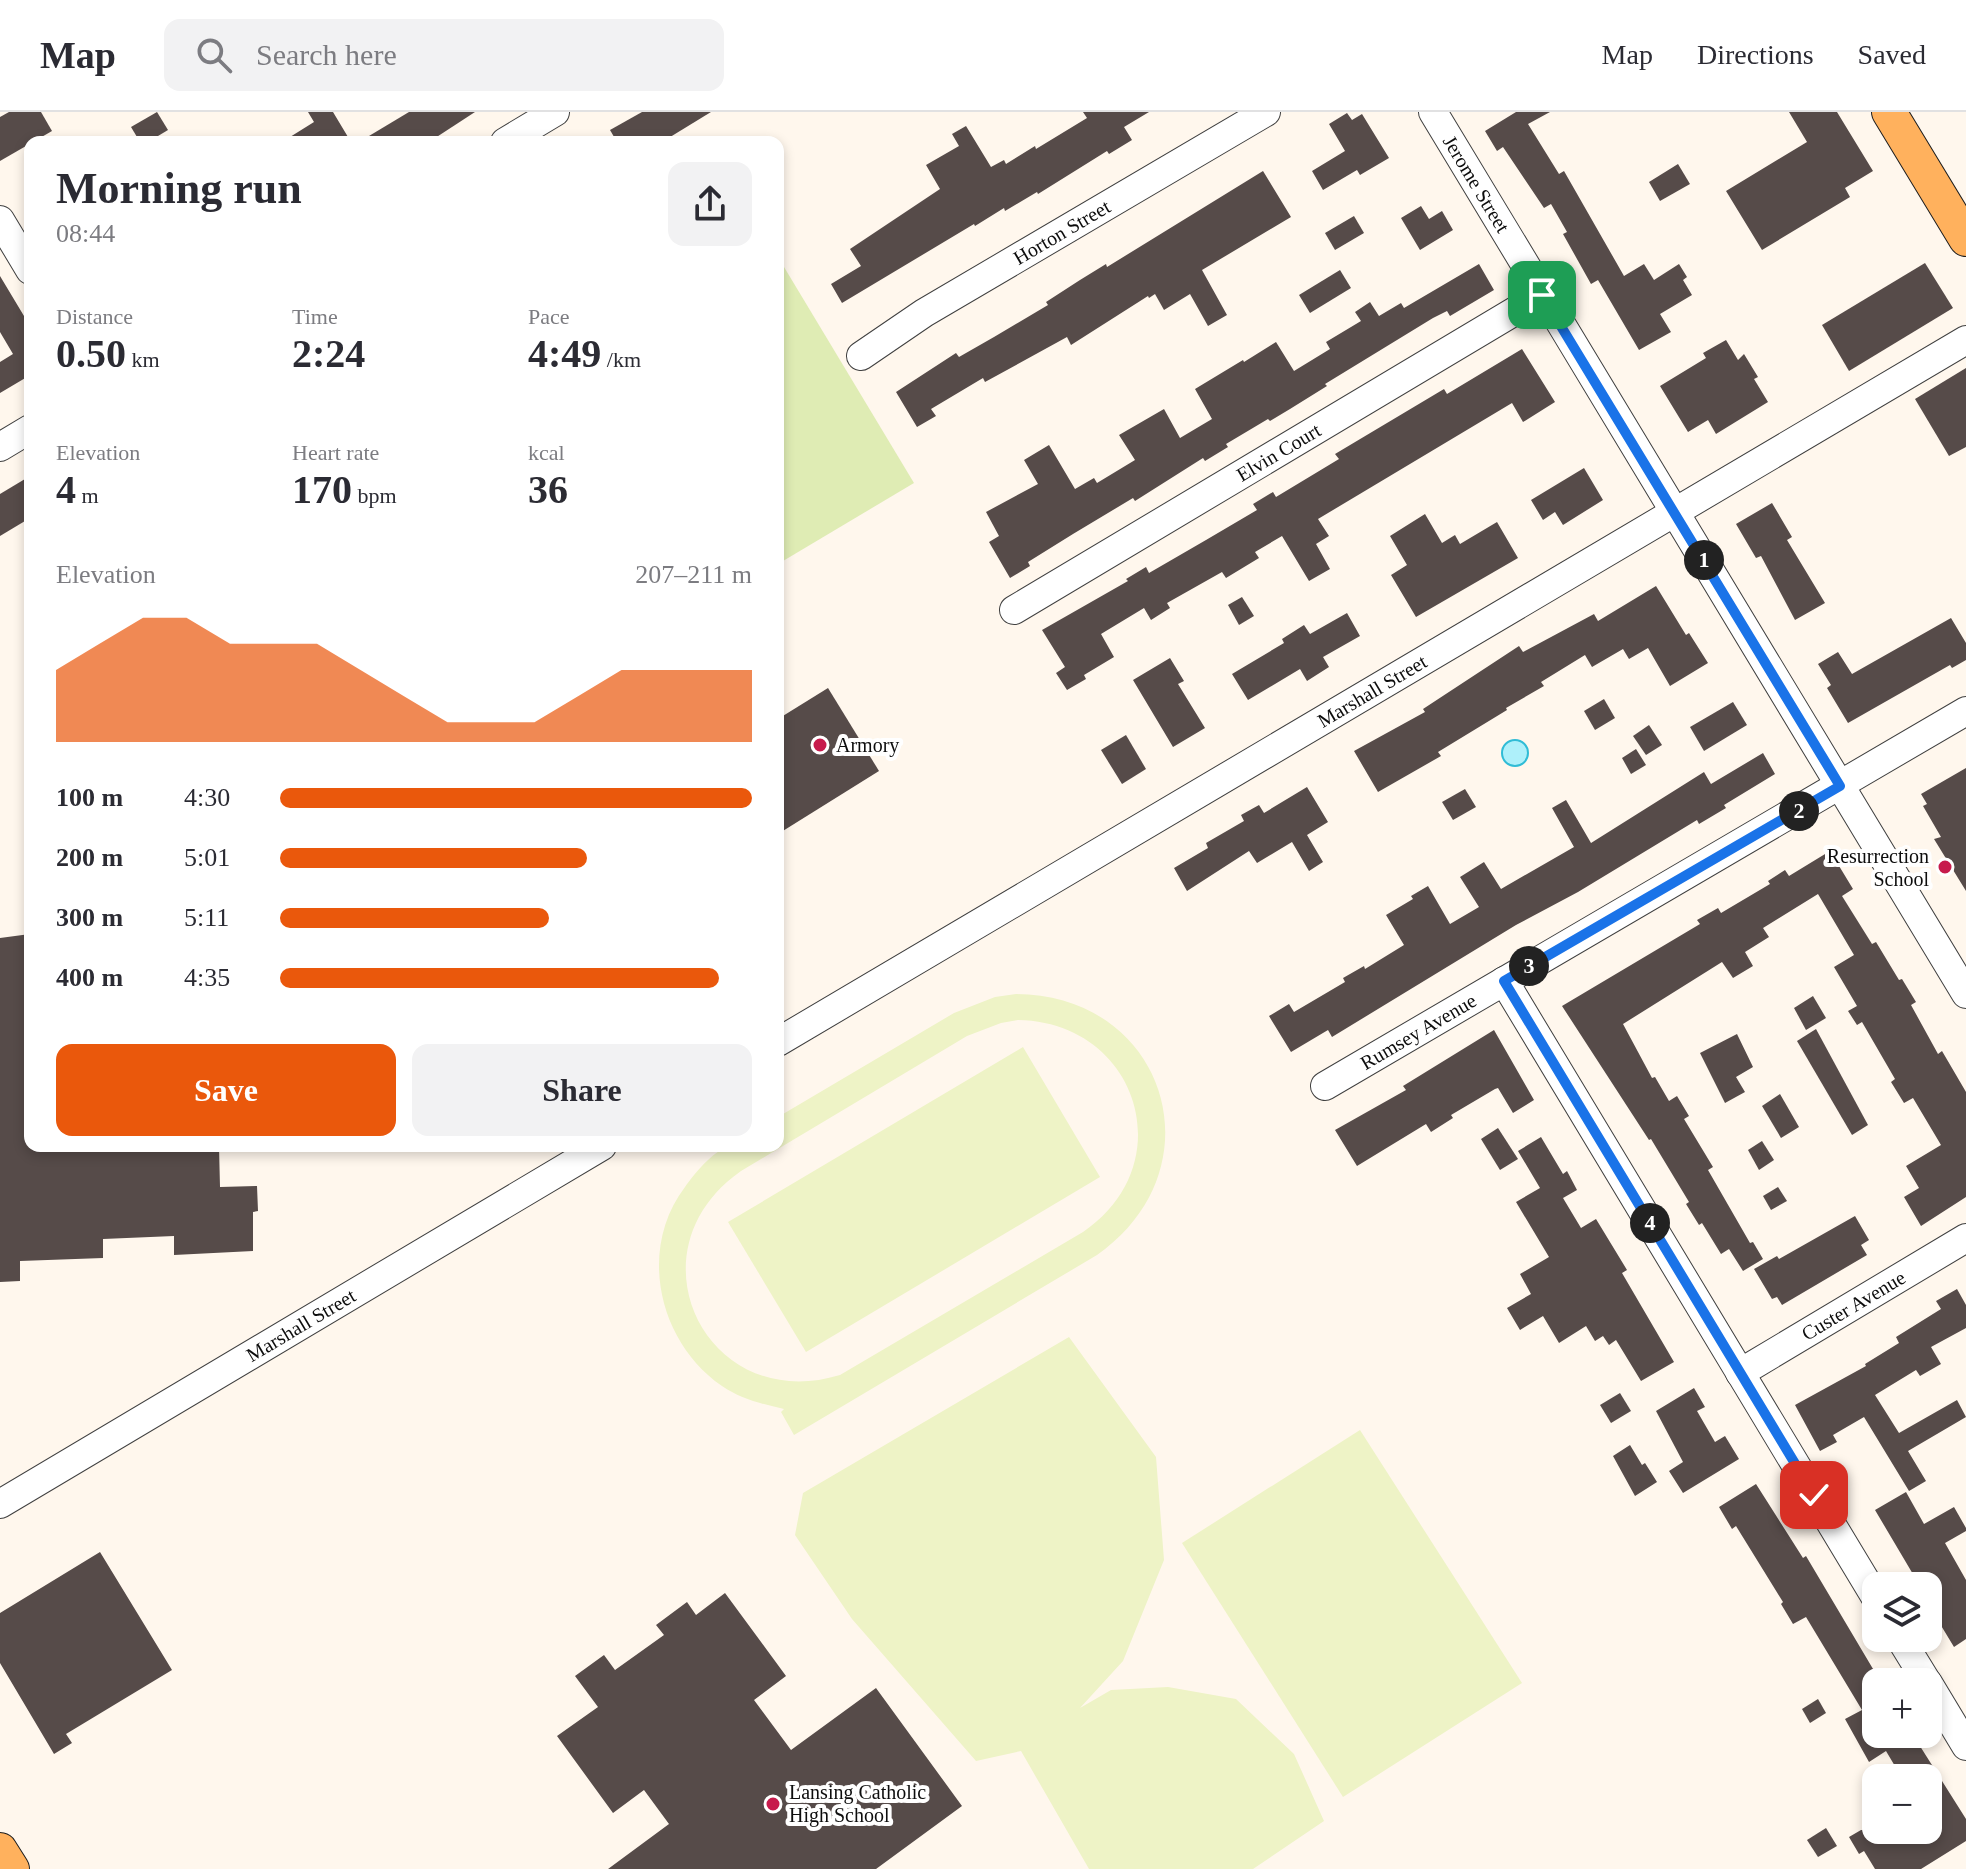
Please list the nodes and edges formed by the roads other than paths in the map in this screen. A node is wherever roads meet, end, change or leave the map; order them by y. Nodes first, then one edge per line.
1 (555, 112) edge
2 (1266, 112) edge
3 (1433, 112) edge
4 (1889, 112) edge
5 (515, 136) edge
6 (0, 220) edge
7 (1966, 239) edge
8 (24, 260) edge
9 (1542, 295) junction
10 (1966, 340) edge
11 (861, 356) dead end
12 (24, 433) edge
13 (0, 447) edge
14 (1675, 513) junction
15 (1014, 610) dead end
16 (1966, 711) edge
17 (1840, 786) junction
18 (1504, 981) junction
19 (1966, 994) edge
20 (784, 1038) edge
21 (1325, 1086) dead end
22 (592, 1152) edge
23 (1966, 1238) edge
24 (1740, 1373) junction
25 (0, 1504) edge
26 (1862, 1575) edge
27 (1942, 1706) edge
28 (1966, 1746) edge
29 (0, 1850) edge
30 (12, 1869) edge

1 - 5 street
2 - 11 street, Horton Street
3 - 9 street, Jerome Street
4 - 7 main road
6 - 8 street
9 - 14 street, Jerome Street
9 - 15 street, Elvin Court
10 - 14 street, Marshall Street
12 - 13 street
14 - 17 street, Jerome Street
14 - 20 street, Marshall Street
16 - 17 street, Rumsey Avenue
17 - 18 street, Rumsey Avenue
17 - 19 street, Jerome Street
18 - 21 street, Rumsey Avenue
18 - 24 street
22 - 25 street, Marshall Street
23 - 24 street, Custer Avenue
24 - 26 street
27 - 28 street
29 - 30 main road

